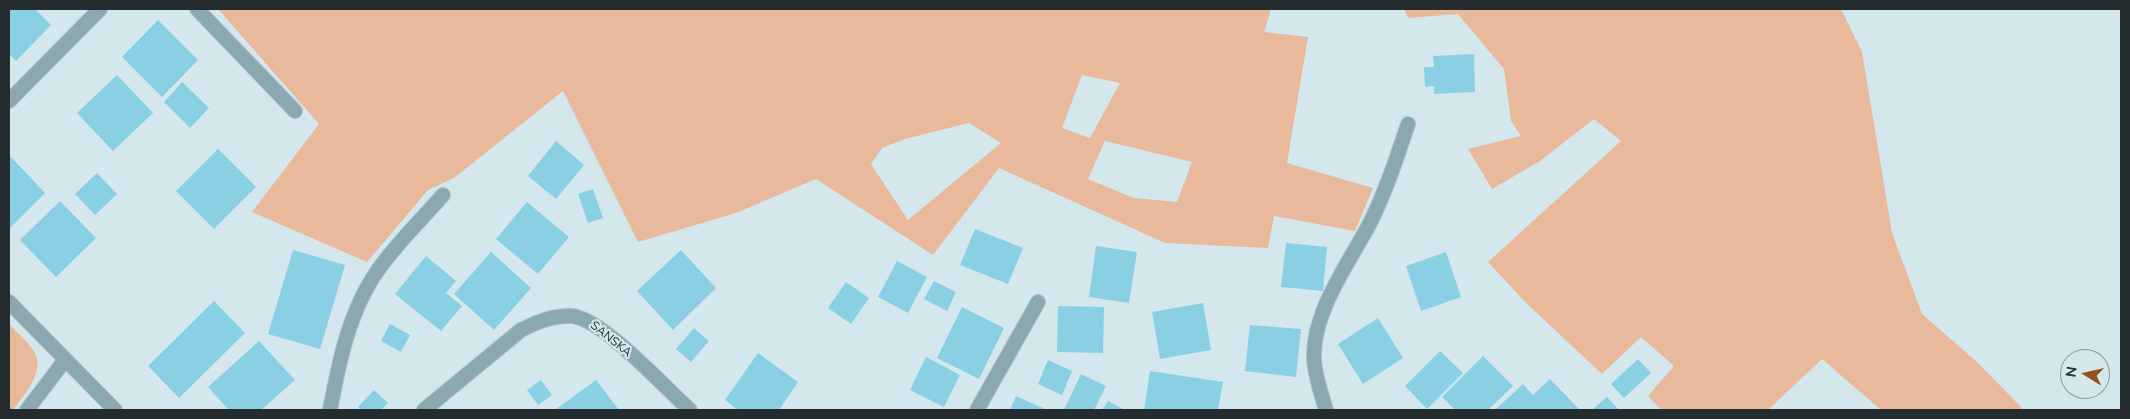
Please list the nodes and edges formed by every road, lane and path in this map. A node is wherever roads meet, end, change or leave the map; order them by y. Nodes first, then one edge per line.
1 (100, 9) edge
2 (197, 9) edge
3 (9, 101) edge
4 (295, 111) dead end
5 (1408, 124) dead end
6 (444, 195) dead end
7 (9, 302) edge
8 (1038, 302) dead end
9 (65, 360) junction
10 (27, 410) edge
11 (115, 410) edge
12 (330, 410) edge
13 (424, 410) edge
14 (690, 410) edge
15 (977, 410) edge
16 (1326, 410) edge

1 - 3 street
2 - 4 street
5 - 16 street
6 - 12 street
7 - 9 street
8 - 15 street
9 - 10 street
9 - 11 street
13 - 14 street, SANSKA

